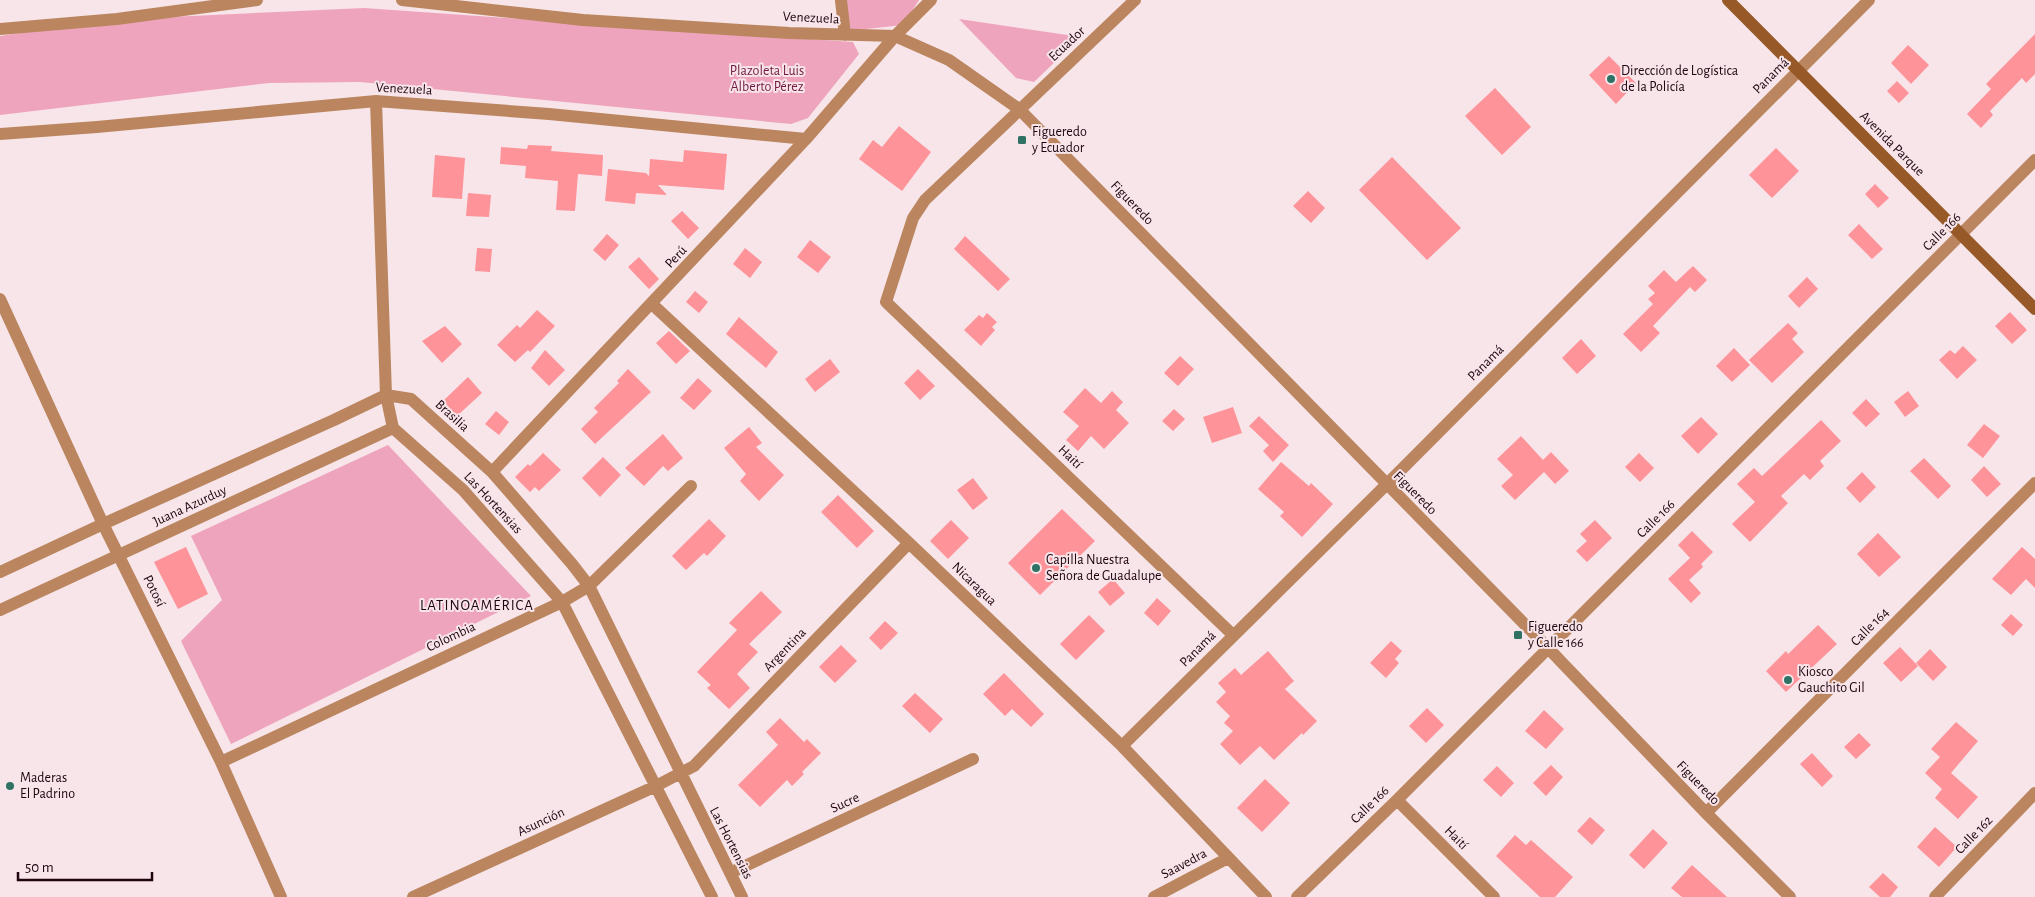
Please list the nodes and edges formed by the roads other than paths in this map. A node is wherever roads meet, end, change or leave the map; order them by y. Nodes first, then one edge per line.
1 (257, 0) edge
2 (402, 0) edge
3 (841, 0) edge
4 (931, 0) edge
5 (1135, 0) edge
6 (1728, 0) edge
7 (1869, 0) edge
8 (0, 29) edge
9 (845, 35) junction
10 (895, 36) junction
11 (1798, 70) junction
12 (376, 101) junction
13 (1019, 109) junction
14 (0, 134) edge
15 (806, 139) junction
16 (2035, 160) edge
17 (1961, 235) junction
18 (0, 299) edge
19 (886, 302) joint
20 (652, 304) junction
21 (2035, 310) edge
22 (386, 395) junction
23 (393, 428) junction
24 (492, 472) junction
25 (2035, 483) edge
26 (1386, 485) junction
27 (691, 486) dead end
28 (103, 524) junction
29 (909, 543) junction
30 (120, 555) junction
31 (0, 572) edge
32 (589, 586) junction
33 (562, 602) junction
34 (0, 610) edge
35 (1234, 635) junction
36 (1548, 648) junction
37 (1122, 746) junction
38 (973, 759) dead end
39 (221, 762) junction
40 (680, 774) junction
41 (656, 786) junction
42 (2035, 793) edge
43 (1397, 800) junction
44 (1706, 813) junction
45 (1228, 858) junction
46 (730, 873) junction
47 (281, 897) edge
48 (413, 897) edge
49 (712, 897) edge
50 (742, 897) edge
51 (1154, 897) edge
52 (1266, 897) edge
53 (1297, 897) edge
54 (1494, 897) edge
55 (1790, 897) edge
56 (1935, 897) edge

1 - 8 street
2 - 9 street, Venezuela
3 - 9 street
4 - 10 street, Perú
5 - 13 street, Ecuador
6 - 11 street, Avenida Parque
7 - 11 street, Panamá
9 - 10 street, Venezuela
10 - 13 street, Venezuela
10 - 15 street, Perú
11 - 17 street, Avenida Parque
11 - 26 street, Panamá
12 - 14 street, Venezuela
12 - 15 street, Venezuela
12 - 22 street
13 - 19 street, Ecuador
13 - 26 street, Figueredo
15 - 20 street, Perú
16 - 17 street, Calle 166
17 - 21 street, Avenida Parque
17 - 36 street, Calle 166
18 - 28 street, Potosí
19 - 35 street, Haití
20 - 24 street, Perú
20 - 29 street, Nicaragua
22 - 23 street
22 - 24 street, Brasilia
22 - 28 street, Juana Azurduy
23 - 30 street, Juana Azurduy
23 - 33 street, Las Hortensias
24 - 32 street, Las Hortensias
25 - 44 street, Calle 164
26 - 35 street, Panamá
26 - 36 street, Figueredo
27 - 32 street, Colombia
28 - 30 street, Potosí
28 - 31 street, Juana Azurduy
29 - 37 street, Nicaragua
29 - 40 street, Argentina
30 - 34 street, Juana Azurduy
30 - 39 street, Potosí
32 - 33 street, Colombia
32 - 40 street, Las Hortensias
33 - 39 street, Colombia
33 - 41 street, Las Hortensias
35 - 37 street, Panamá
36 - 43 street, Calle 166
36 - 44 street, Figueredo
37 - 45 street, Nicaragua
38 - 46 street, Sucre
39 - 47 street, Potosí
40 - 41 street, Asunción
40 - 46 street, Las Hortensias
41 - 48 street, Asunción
41 - 49 street, Las Hortensias
42 - 56 street, Calle 162
43 - 53 street, Calle 166
43 - 54 street, Haití
44 - 55 street, Figueredo
45 - 51 street, Saavedra
45 - 52 street, Nicaragua
46 - 50 street, Las Hortensias

